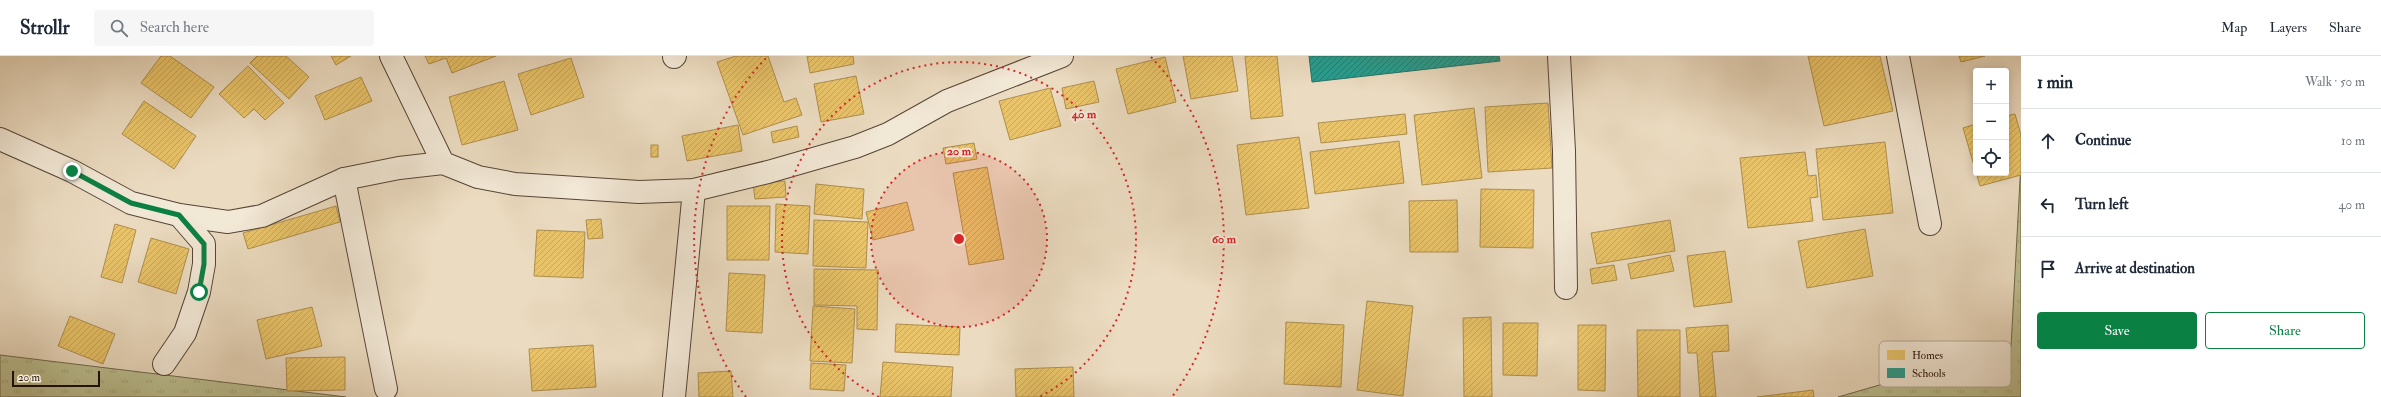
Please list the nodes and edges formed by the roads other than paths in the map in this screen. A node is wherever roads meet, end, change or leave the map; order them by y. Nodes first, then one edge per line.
1 (391, 56) edge
2 (1062, 56) edge
3 (1559, 56) edge
4 (1898, 56) edge
5 (0, 139) edge
6 (443, 163) junction
7 (344, 179) junction
8 (694, 190) junction
9 (179, 215) junction
10 (1930, 224) dead end
11 (1566, 288) dead end
12 (164, 364) dead end
13 (386, 389) dead end
14 (674, 397) edge

1 - 6 street
2 - 8 street
3 - 11 street
4 - 10 street
5 - 9 street
6 - 7 street
6 - 8 street
7 - 9 street
7 - 13 street
8 - 14 street
9 - 12 street

